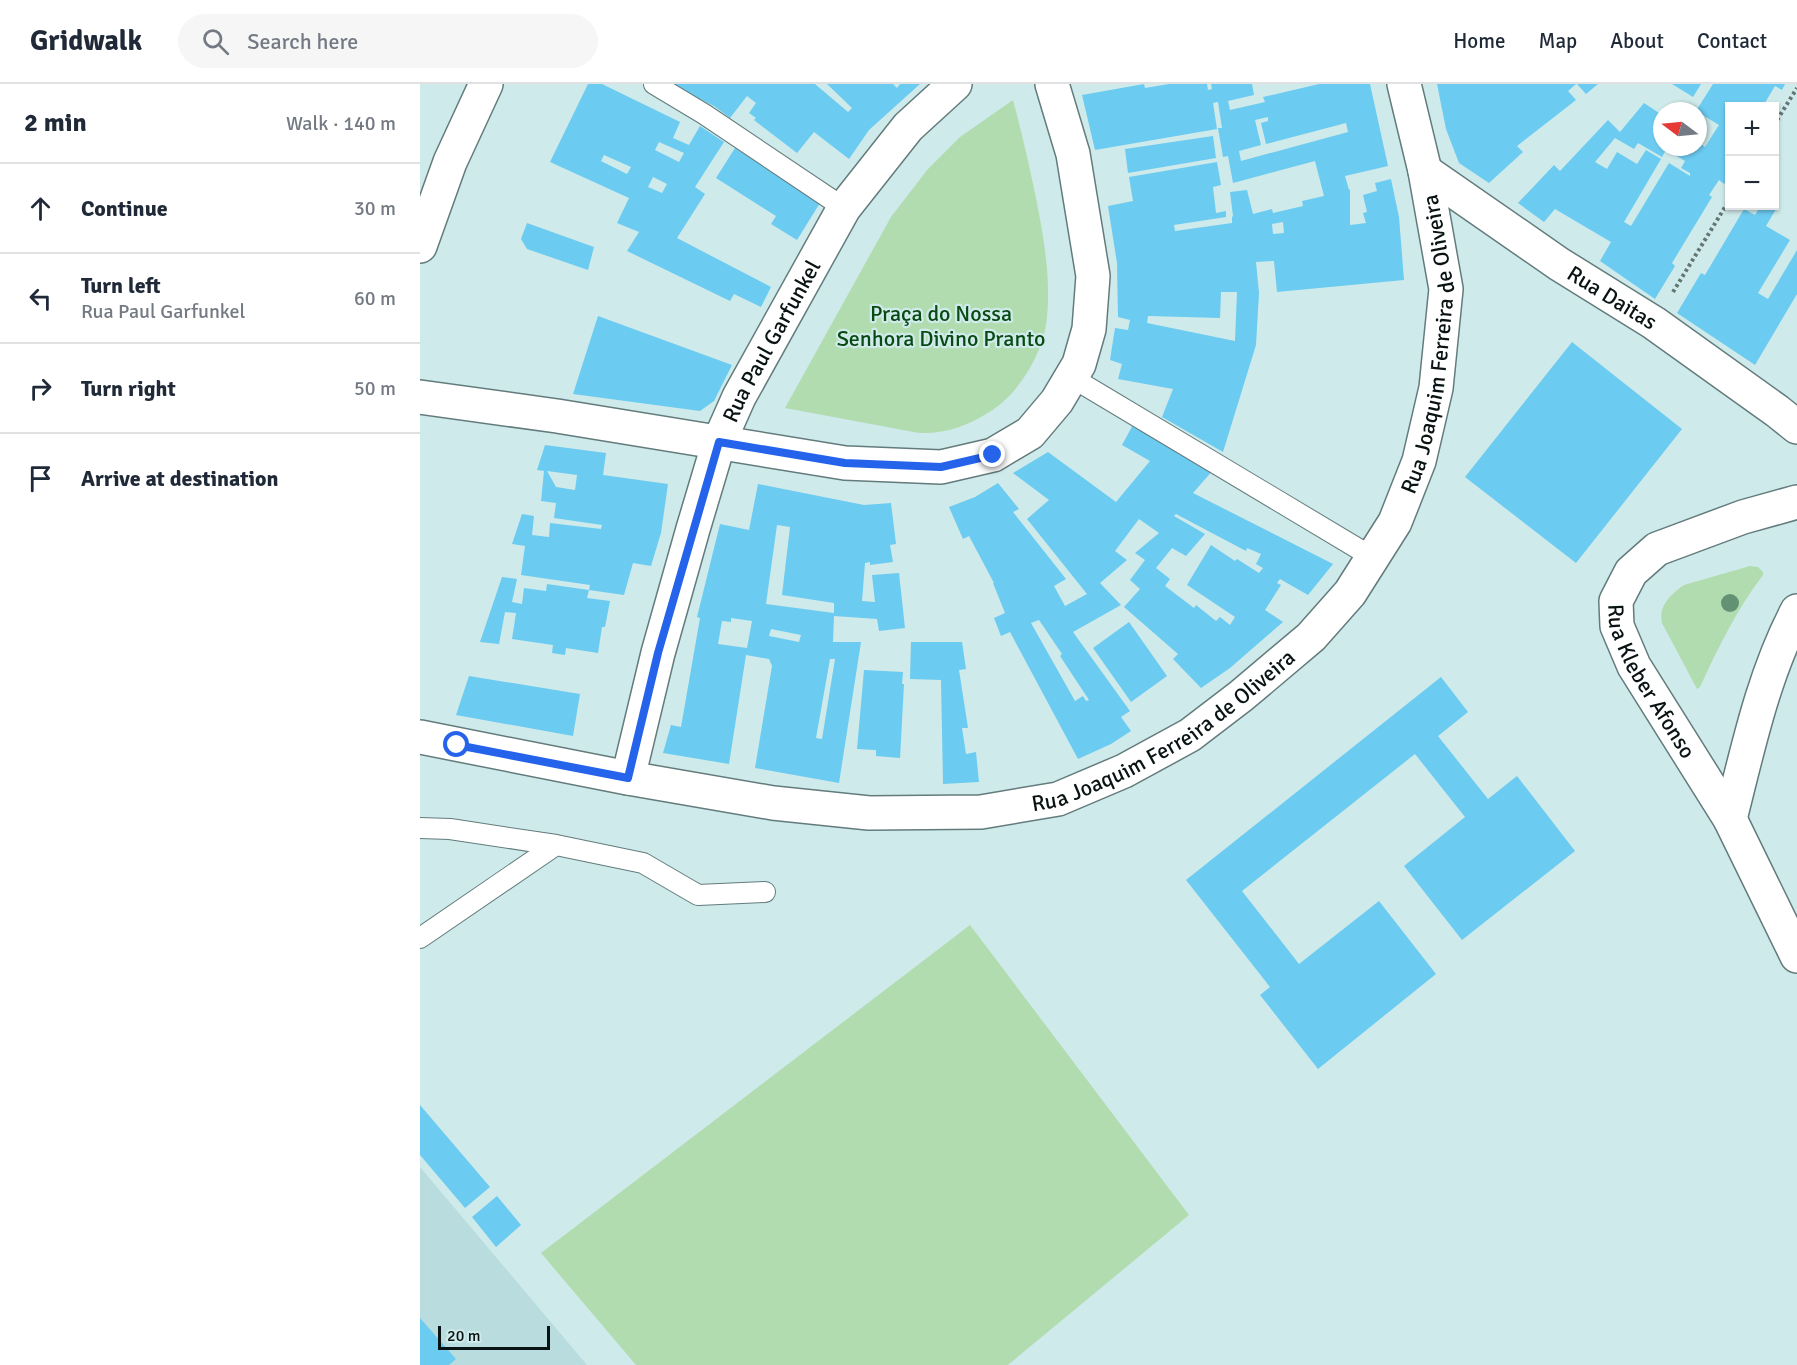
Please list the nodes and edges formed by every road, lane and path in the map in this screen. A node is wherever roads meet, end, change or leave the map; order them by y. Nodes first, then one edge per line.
1 (486, 84) edge
2 (654, 84) edge
3 (955, 84) edge
4 (1052, 84) edge
5 (1404, 84) edge
6 (1797, 88) edge
7 (1779, 117) edge
8 (1425, 171) junction
9 (1725, 207) edge
10 (844, 208) junction
11 (420, 246) edge
12 (1654, 323) junction
13 (1071, 377) junction
14 (420, 397) edge
15 (1797, 427) edge
16 (719, 442) junction
17 (1797, 502) edge
18 (1372, 557) junction
19 (1797, 611) edge
20 (420, 737) edge
21 (628, 778) junction
22 (1730, 819) junction
23 (420, 828) edge
24 (556, 845) junction
25 (765, 892) dead end
26 (420, 938) edge
27 (1797, 956) edge

1 - 11 street
2 - 10 lane
3 - 10 street, Rua Paul Garfunkel
4 - 13 street
5 - 8 street, Rua Joaquim Ferreira de Oliveira
6 - 7 path
8 - 12 street, Rua Daitas
8 - 18 street, Rua Joaquim Ferreira de Oliveira
9 - 12 path
10 - 16 street, Rua Paul Garfunkel
12 - 15 street, Rua Daitas
13 - 16 street
13 - 18 lane
14 - 16 street
16 - 21 street, Rua Paul Garfunkel
17 - 22 street, Rua Kleber Afonso
18 - 21 street, Rua Joaquim Ferreira de Oliveira
19 - 22 street
20 - 21 street, Rua Joaquim Ferreira de Oliveira
22 - 27 street, Rua Kleber Afonso
23 - 24 lane
24 - 25 lane
24 - 26 lane

